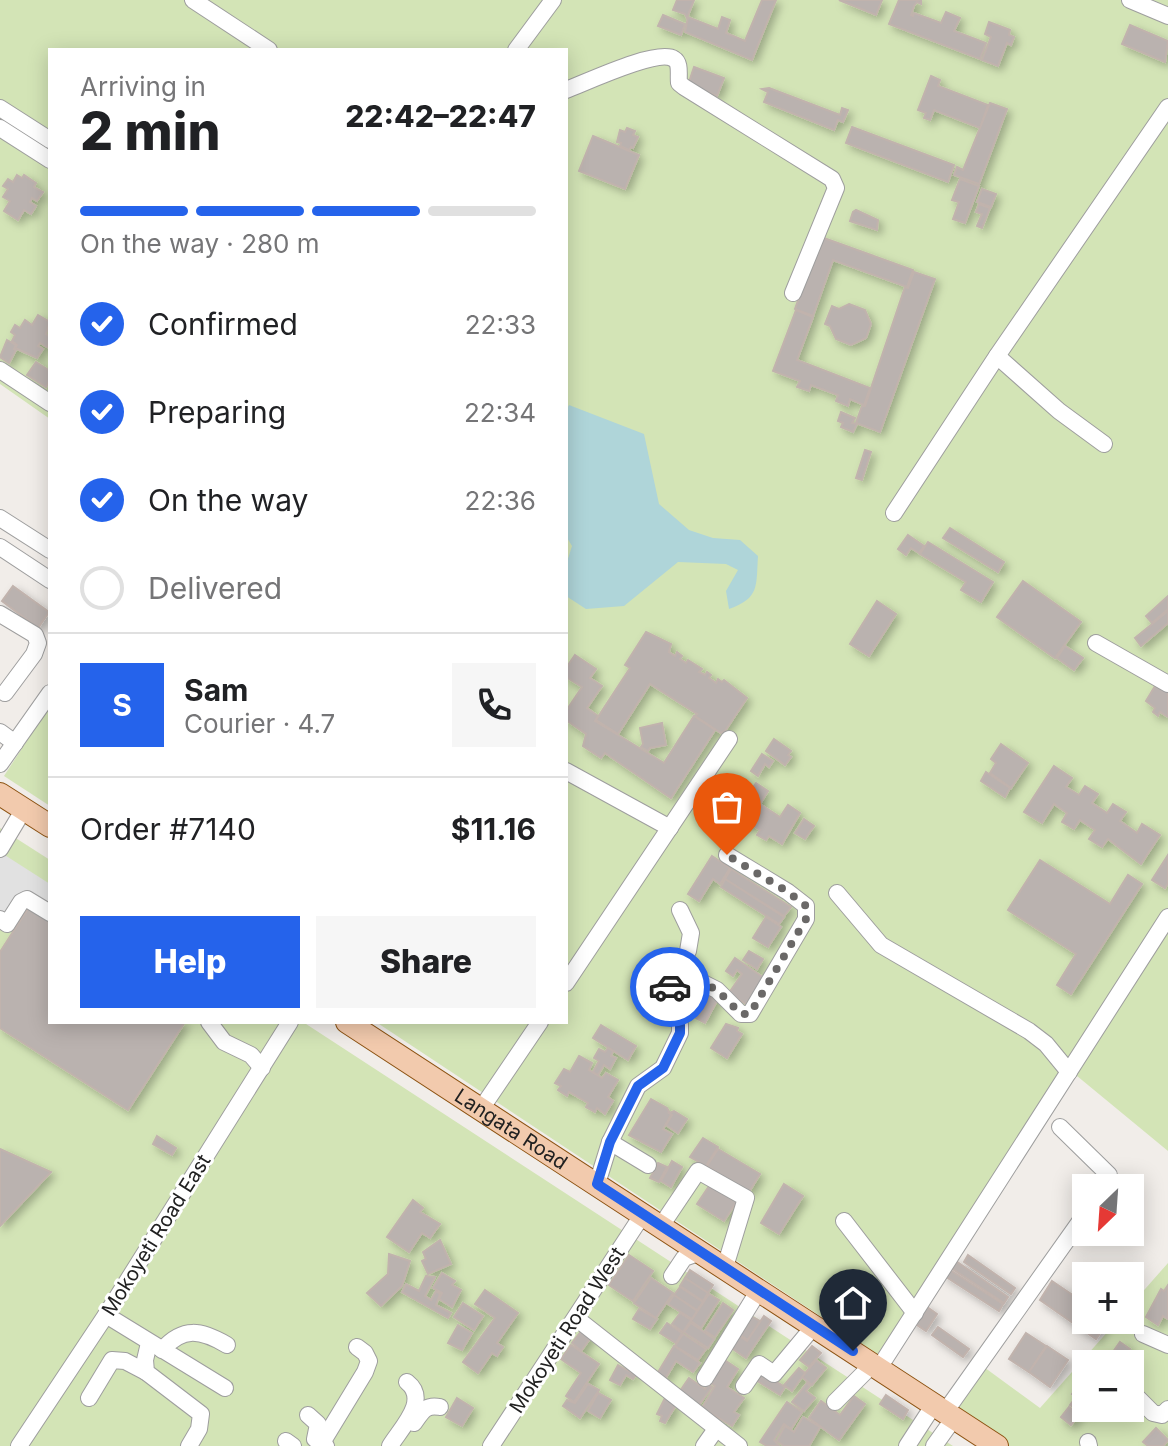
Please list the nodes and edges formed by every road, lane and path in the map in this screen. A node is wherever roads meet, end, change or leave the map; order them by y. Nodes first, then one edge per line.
1 (193, 0) edge
2 (553, 0) edge
3 (1130, 0) edge
4 (1168, 16) edge
5 (266, 48) edge
6 (517, 48) edge
7 (568, 89) edge
8 (1168, 107) edge
9 (0, 108) edge
10 (0, 128) edge
11 (48, 139) edge
12 (48, 159) edge
13 (793, 293) dead end
14 (997, 356) junction
15 (0, 370) edge
16 (48, 402) edge
17 (1104, 444) dead end
18 (894, 513) dead end
19 (0, 518) edge
20 (0, 547) edge
21 (48, 549) edge
22 (33, 569) junction
23 (48, 579) edge
24 (0, 614) edge
25 (1096, 643) dead end
26 (1168, 684) edge
27 (5, 693) dead end
28 (48, 696) edge
29 (0, 732) edge
30 (729, 739) dead end
31 (15, 743) junction
32 (0, 764) edge
33 (568, 772) edge
34 (0, 794) edge
35 (24, 809) junction
36 (48, 825) edge
37 (670, 828) junction
38 (0, 849) edge
39 (727, 855) dead end
40 (837, 893) dead end
41 (680, 910) dead end
42 (48, 912) edge
43 (1168, 917) edge
44 (0, 919) edge
45 (677, 970) junction
46 (568, 980) edge
47 (210, 1024) edge
48 (289, 1024) edge
49 (350, 1024) edge
50 (539, 1024) edge
51 (262, 1068) junction
52 (1069, 1072) junction
53 (481, 1109) junction
54 (1060, 1127) dead end
55 (610, 1142) junction
56 (648, 1165) dead end
57 (1108, 1174) edge
58 (597, 1184) junction
59 (844, 1221) dead end
60 (660, 1225) junction
61 (1072, 1233) edge
62 (701, 1252) junction
63 (725, 1267) junction
64 (759, 1290) junction
65 (915, 1313) junction
66 (106, 1315) junction
67 (576, 1318) junction
68 (814, 1326) junction
69 (1143, 1334) dead end
70 (227, 1345) dead end
71 (1168, 1345) edge
72 (155, 1347) junction
73 (357, 1347) dead end
74 (876, 1366) junction
75 (146, 1372) junction
76 (705, 1378) dead end
77 (407, 1382) dead end
78 (744, 1386) dead end
79 (225, 1388) dead end
80 (89, 1398) dead end
81 (835, 1402) dead end
82 (1144, 1404) edge
83 (440, 1407) dead end
84 (1168, 1409) edge
85 (944, 1412) junction
86 (308, 1415) dead end
87 (716, 1429) junction
88 (318, 1444) edge
89 (19, 1446) edge
90 (189, 1446) edge
91 (390, 1446) edge
92 (399, 1446) edge
93 (491, 1446) edge
94 (704, 1446) edge
95 (739, 1446) edge
96 (907, 1446) edge
97 (934, 1446) edge
98 (997, 1446) edge

1 - 5 street
2 - 6 street
3 - 4 street
7 - 13 street
8 - 14 street
9 - 11 street
10 - 12 street
14 - 17 street
14 - 18 street
15 - 16 street
19 - 21 street
20 - 22 street
21 - 22 street
22 - 23 street
24 - 27 street
25 - 26 street
28 - 31 street
29 - 31 street
30 - 37 street
31 - 32 street
33 - 37 street
34 - 35 main road
35 - 36 main road
35 - 38 street
37 - 46 street
39 - 45 street
40 - 52 street
41 - 45 street
42 - 44 street
43 - 52 street
45 - 55 street
47 - 51 street
48 - 51 street, Mokoyeti Road East
49 - 53 main road, Langata Road
50 - 53 street
51 - 66 street, Mokoyeti Road East
52 - 65 street
53 - 58 main road, Langata Road
54 - 57 street
55 - 56 street
55 - 58 street
58 - 60 main road, Langata Road
59 - 65 street
60 - 62 main road, Langata Road
60 - 62 street
60 - 63 street
60 - 67 street, Mokoyeti Road West
61 - 85 street
62 - 63 main road, Langata Road
63 - 64 main road, Langata Road
64 - 68 main road, Langata Road
64 - 76 street
65 - 74 street
66 - 72 street
66 - 89 street, Mokoyeti Road East
67 - 87 street
67 - 93 street, Mokoyeti Road West
68 - 74 main road, Langata Road
68 - 78 street
69 - 71 street
70 - 72 street
72 - 75 street
72 - 79 street
73 - 88 street
74 - 81 street
74 - 85 main road, Langata Road
75 - 80 street
75 - 90 street
77 - 91 street
82 - 84 street
83 - 92 street
85 - 96 street
85 - 97 street
85 - 98 main road, Langata Road
86 - 88 street
87 - 94 street
87 - 95 street

